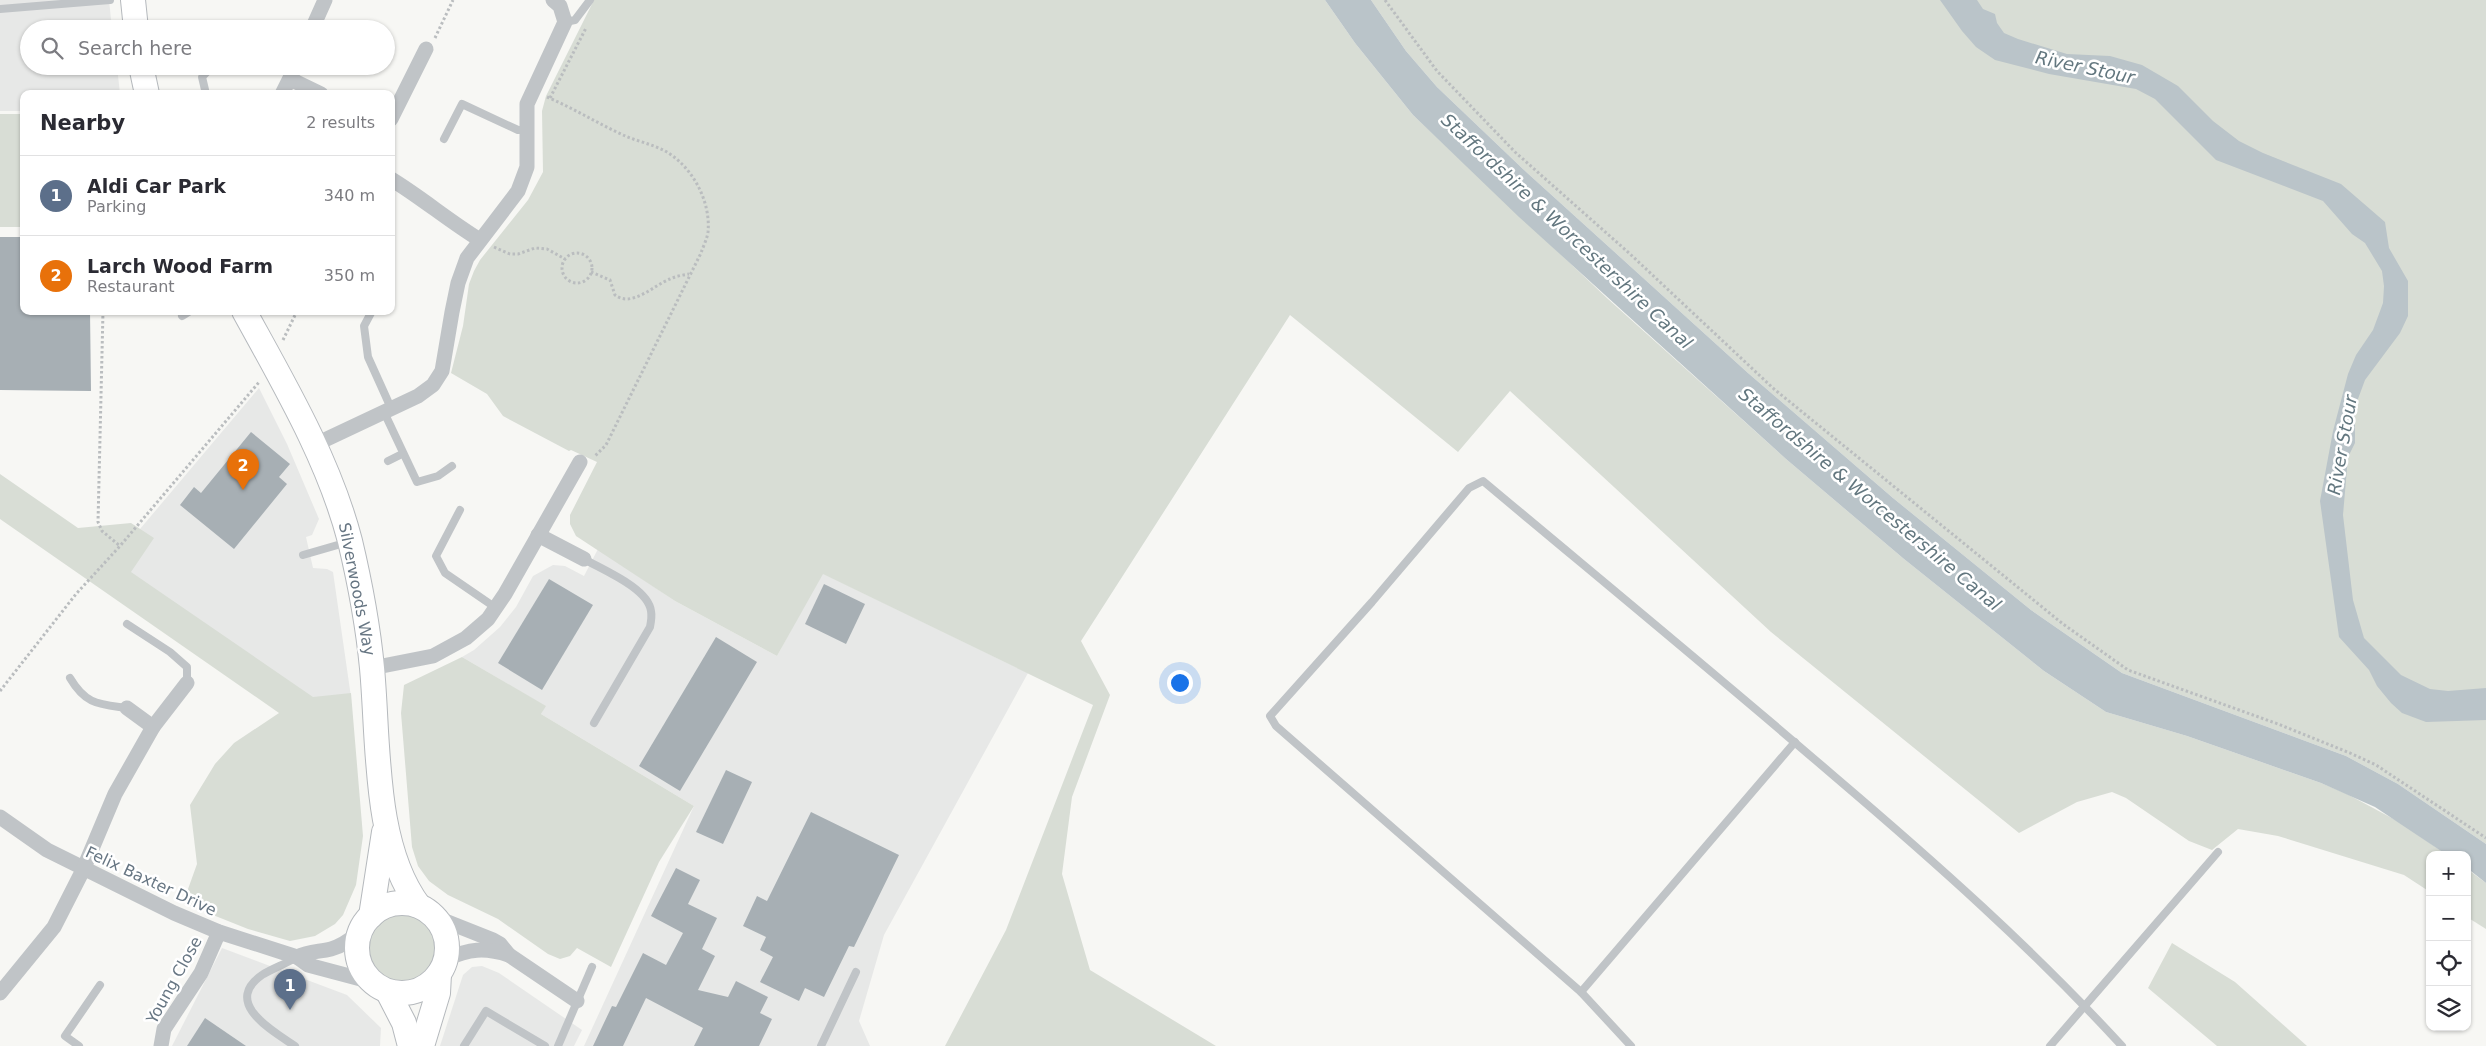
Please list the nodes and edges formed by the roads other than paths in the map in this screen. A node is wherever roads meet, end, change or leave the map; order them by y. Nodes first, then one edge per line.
1 (110, 0) edge
2 (133, 0) edge
3 (325, 0) edge
4 (553, 0) edge
5 (590, 0) edge
6 (0, 9) edge
7 (135, 20) edge
8 (316, 20) edge
9 (565, 22) junction
10 (426, 49) road end
11 (143, 75) edge
12 (204, 75) edge
13 (292, 75) edge
14 (296, 75) edge
15 (146, 90) edge
16 (205, 90) edge
17 (284, 90) edge
18 (316, 90) edge
19 (395, 111) edge
20 (527, 130) junction
21 (444, 139) dead end
22 (395, 181) edge
23 (480, 240) junction
24 (246, 315) edge
25 (370, 315) edge
26 (388, 410) junction
27 (314, 445) junction
28 (402, 454) junction
29 (388, 461) dead end
30 (580, 462) road end
31 (452, 466) dead end
32 (460, 510) dead end
33 (538, 535) junction
34 (350, 541) junction
35 (303, 555) dead end
36 (584, 560) joint
37 (496, 608) junction
38 (127, 624) dead end
39 (372, 668) junction
40 (70, 678) dead end
41 (188, 684) joint
42 (127, 708) joint
43 (594, 723) dead end
44 (153, 727) junction
45 (1795, 742) junction
46 (0, 817) edge
47 (385, 828) junction
48 (2218, 852) dead end
49 (83, 870) junction
50 (427, 912) junction
51 (365, 924) junction
52 (219, 932) junction
53 (509, 955) junction
54 (297, 957) junction
55 (443, 967) junction
56 (592, 967) dead end
57 (856, 972) dead end
58 (100, 986) dead end
59 (380, 987) junction
60 (1581, 992) junction
61 (0, 993) edge
62 (578, 1001) junction
63 (2084, 1005) junction
64 (79, 1046) edge
65 (161, 1046) edge
66 (295, 1046) edge
67 (410, 1046) edge
68 (422, 1046) edge
69 (464, 1046) edge
70 (545, 1046) edge
71 (558, 1046) edge
72 (821, 1046) edge
73 (1631, 1046) edge
74 (2050, 1046) edge
75 (2122, 1046) edge

1 - 6 lane
2 - 7 main road
3 - 8 street
4 - 9 street
5 - 9 lane
9 - 20 street
10 - 19 street
11 - 15 main road
12 - 16 lane
13 - 17 street
14 - 18 street
20 - 21 lane
20 - 23 street
22 - 23 street
23 - 26 street
24 - 27 main road, Silverwoods Way
25 - 26 lane
26 - 27 street
26 - 28 lane
27 - 34 main road, Silverwoods Way
28 - 29 lane
28 - 31 lane
30 - 33 street
32 - 37 lane
33 - 36 street
33 - 37 street
34 - 35 lane
34 - 39 main road, Silverwoods Way
36 - 43 lane
37 - 39 street
38 - 41 lane
39 - 47 main road, Silverwoods Way
40 - 42 lane
41 - 44 street
42 - 44 street
44 - 49 street
45 - 60 lane
45 - 60 lane
45 - 63 lane
46 - 49 street, Felix Baxter Drive
47 - 50 main road, Silverwoods Way
47 - 51 main road, Silverwoods Way
48 - 63 lane
49 - 52 street, Felix Baxter Drive
49 - 61 street
50 - 51 main road
50 - 53 street
50 - 55 main road
51 - 54 street
51 - 59 main road
52 - 54 street, Felix Baxter Drive
52 - 65 street, Young Close
53 - 55 street
53 - 62 street
54 - 59 street, Felix Baxter Drive
54 - 66 lane
55 - 59 main road
55 - 68 main road
56 - 62 lane
57 - 72 lane
58 - 64 lane
59 - 67 main road
60 - 73 lane
62 - 71 lane
63 - 74 lane
63 - 75 lane
69 - 70 lane

